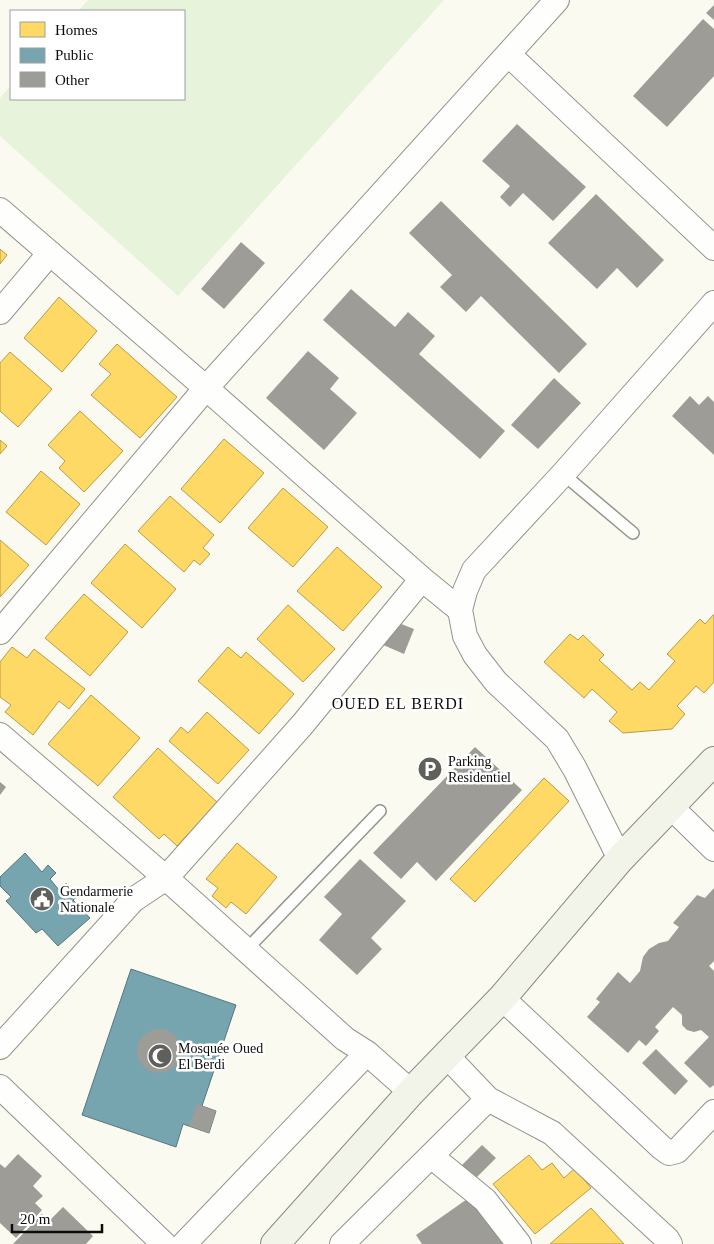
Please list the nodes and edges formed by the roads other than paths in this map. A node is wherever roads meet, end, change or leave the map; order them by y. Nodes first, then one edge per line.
1 (556, 0) edge
2 (508, 54) junction
3 (0, 210) edge
4 (714, 248) edge
5 (50, 253) junction
6 (714, 303) edge
7 (0, 312) edge
8 (206, 388) junction
9 (563, 474) junction
10 (633, 534) dead end
11 (422, 579) junction
12 (460, 610) junction
13 (0, 632) edge
14 (0, 735) edge
15 (714, 761) edge
16 (671, 807) junction
17 (380, 811) dead end
18 (714, 849) edge
19 (620, 859) junction
20 (166, 878) junction
21 (246, 950) junction
22 (502, 998) junction
23 (0, 1047) edge
24 (366, 1053) junction
25 (447, 1056) junction
26 (0, 1087) edge
27 (412, 1092) junction
28 (488, 1099) junction
29 (714, 1112) edge
30 (431, 1156) junction
31 (164, 1244) edge
32 (184, 1244) edge
33 (276, 1244) edge
34 (342, 1244) edge
35 (519, 1244) edge
36 (670, 1244) edge

1 - 2 street
2 - 4 street
2 - 8 street
3 - 5 street
5 - 7 street
5 - 8 street
6 - 9 street
8 - 11 street
8 - 13 street
9 - 10 lane
9 - 12 street
11 - 12 street
11 - 20 street
12 - 19 street
14 - 20 street
15 - 16 main road
16 - 18 street
16 - 19 main road
17 - 21 lane
19 - 22 main road
20 - 21 street
20 - 23 street
21 - 24 street
22 - 25 main road
22 - 29 street
24 - 27 street
24 - 32 street
25 - 27 main road
25 - 28 street
26 - 31 street
27 - 33 main road
28 - 30 street
28 - 36 street
30 - 34 street
30 - 35 street

